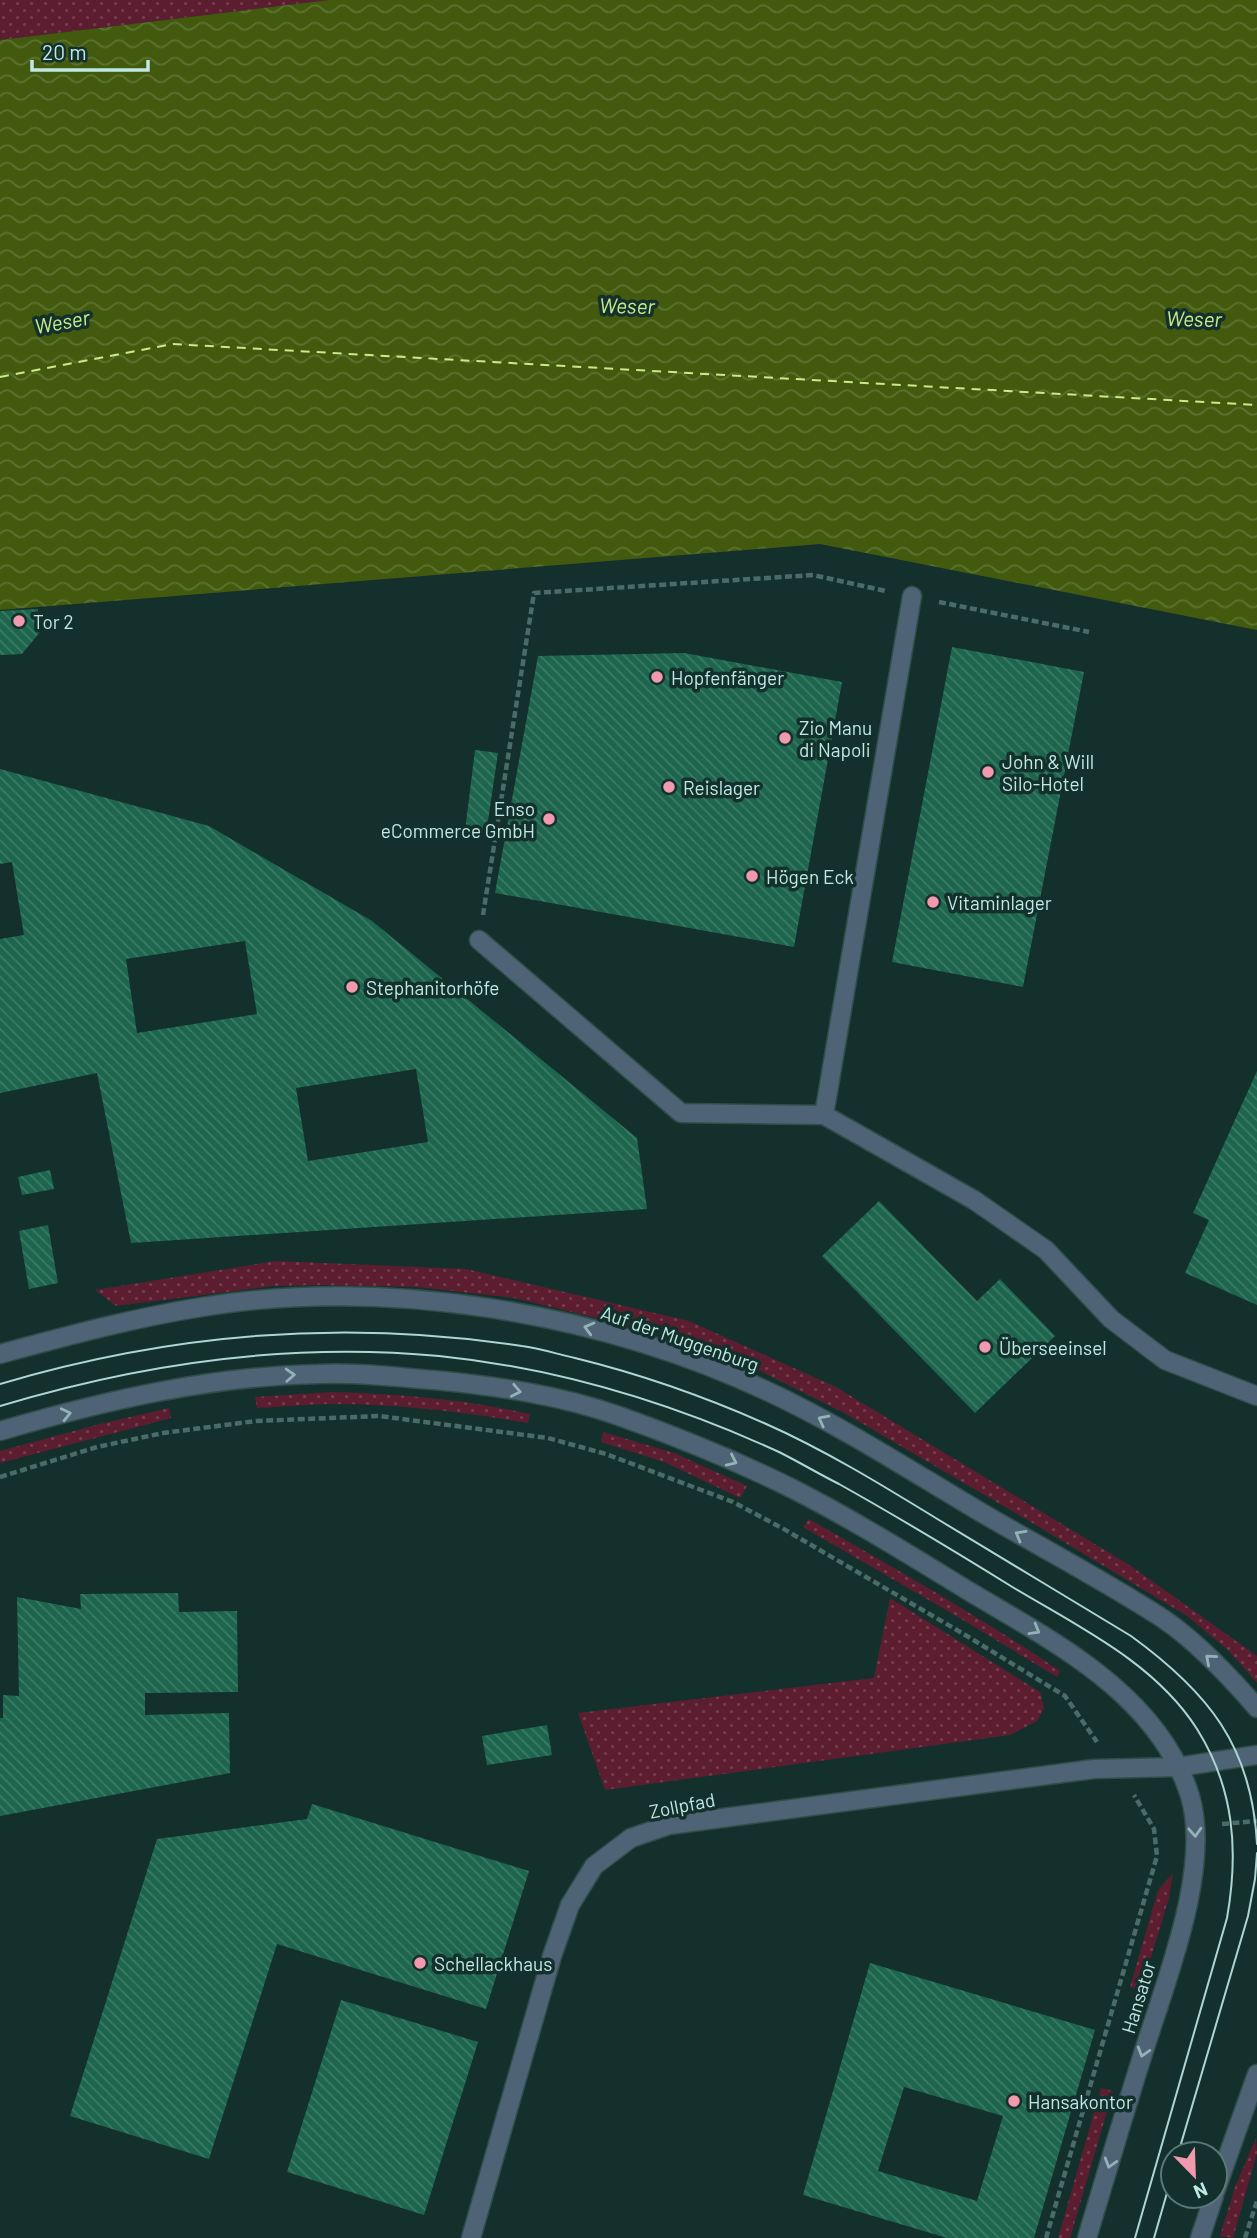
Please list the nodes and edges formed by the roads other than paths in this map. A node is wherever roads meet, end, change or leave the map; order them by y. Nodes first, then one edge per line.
1 (912, 596) road end
2 (479, 940) road end
3 (824, 1115) junction
4 (0, 1354) edge
5 (1257, 1395) edge
6 (0, 1431) edge
7 (1257, 1707) edge
8 (1257, 1755) edge
9 (1178, 1767) junction
10 (1257, 2074) edge
11 (1229, 2152) edge
12 (1209, 2210) edge
13 (471, 2238) edge
14 (1087, 2238) edge
15 (1200, 2238) edge

1 - 3 street
2 - 3 street
3 - 5 street
7 -> 4 street, Auf der Muggenburg
6 -> 9 street
8 - 9 street, Zollpfad
9 - 13 street, Zollpfad
9 -> 14 street, Hansator
10 - 11 street
12 - 15 street

